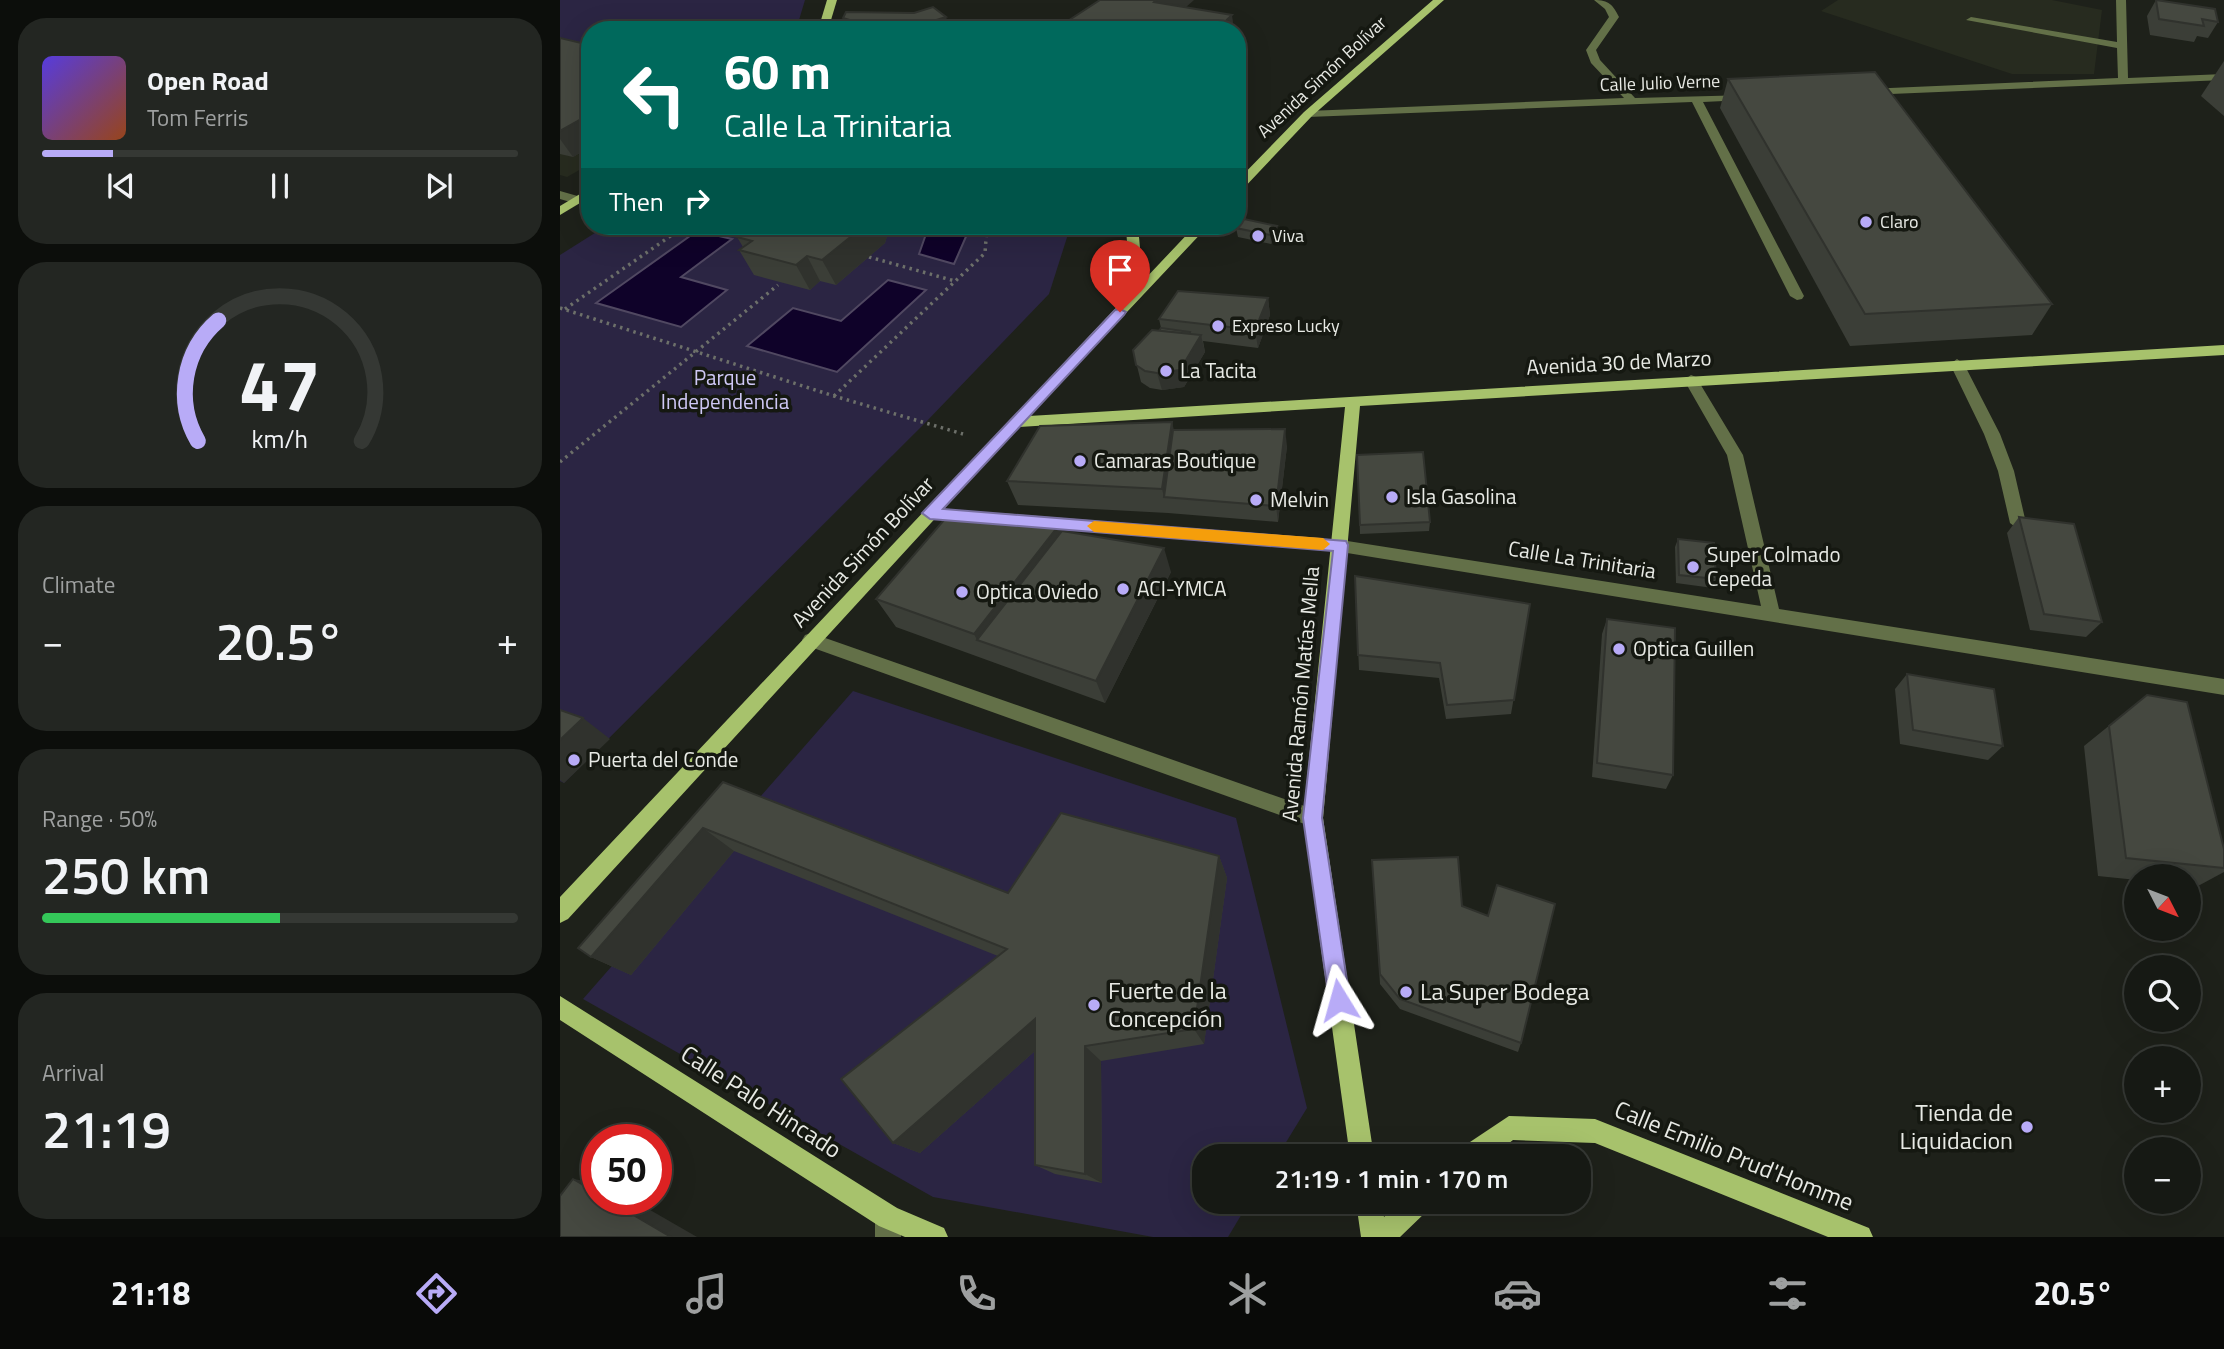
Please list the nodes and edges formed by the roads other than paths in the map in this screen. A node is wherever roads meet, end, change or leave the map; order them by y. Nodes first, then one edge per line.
1 (832, 0) edge
2 (1439, 0) edge
3 (1599, 0) edge
4 (2121, 0) edge
5 (1971, 20) dead end
6 (828, 21) edge
7 (2122, 46) junction
8 (2224, 77) edge
9 (2123, 82) junction
10 (1861, 92) edge
11 (1751, 97) edge
12 (1696, 99) junction
13 (1632, 101) junction
14 (1308, 114) junction
15 (1246, 179) edge
16 (560, 195) edge
17 (581, 198) edge
18 (578, 200) junction
19 (560, 211) edge
20 (1133, 235) edge
21 (1193, 235) edge
22 (1137, 294) junction
23 (1797, 296) dead end
24 (2224, 350) edge
25 (1957, 364) junction
26 (1691, 380) junction
27 (1353, 400) junction
28 (1016, 422) junction
29 (930, 513) junction
30 (957, 516) edge
31 (984, 518) edge
32 (2018, 523) edge
33 (1341, 545) junction
34 (1771, 613) junction
35 (811, 640) junction
36 (2224, 687) edge
37 (1312, 818) junction
38 (560, 912) edge
39 (560, 1007) edge
40 (1360, 1144) edge
41 (1487, 1144) edge
42 (1371, 1214) edge
43 (1405, 1214) edge
44 (888, 1227) edge
45 (935, 1237) edge
46 (1374, 1237) edge
47 (1381, 1237) edge
48 (1860, 1237) edge

1 - 6 main road
2 - 14 main road, Avenida Simón Bolívar
3 - 13 street
4 - 7 street
5 - 7 street
7 - 9 street
8 - 9 street
9 - 10 street
11 - 12 street, Calle Julio Verne
12 - 13 street, Calle Julio Verne
12 - 23 street
13 - 14 street, Calle Julio Verne
14 - 15 main road, Avenida Simón Bolívar
16 - 18 street
17 - 18 main road
18 - 19 main road
20 - 22 main road
21 - 22 main road, Avenida Simón Bolívar
22 - 28 main road, Avenida Simón Bolívar
24 - 25 main road, Avenida 30 de Marzo
25 - 26 main road, Avenida 30 de Marzo
25 - 32 street
26 - 27 main road, Avenida 30 de Marzo
26 - 34 street
27 - 28 main road, Avenida 30 de Marzo
27 - 33 main road, Avenida Ramón Matías Mella
28 - 29 main road, Avenida Simón Bolívar
29 - 30 street
29 - 35 main road, Avenida Simón Bolívar
31 - 33 street, Calle La Trinitaria
33 - 34 street, Calle La Trinitaria
33 - 37 main road, Avenida Ramón Matías Mella
34 - 36 street, Calle La Trinitaria
35 - 37 street
35 - 38 main road, Avenida Simón Bolívar
37 - 40 main road, Avenida Ramón Matías Mella
39 - 44 main road, Calle Palo Hincado
41 - 48 main road, Calle Emilio Prud'Homme
42 - 46 main road
43 - 47 main road
44 - 45 main road, Calle Palo Hincado

